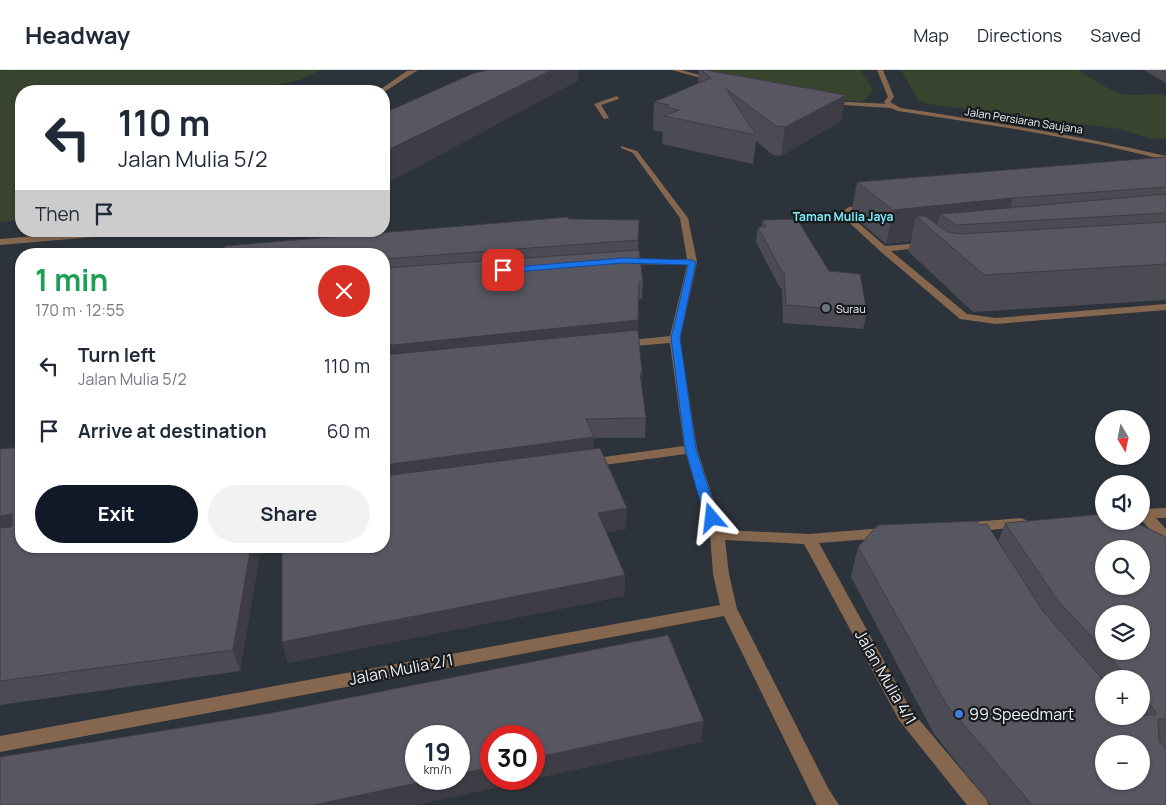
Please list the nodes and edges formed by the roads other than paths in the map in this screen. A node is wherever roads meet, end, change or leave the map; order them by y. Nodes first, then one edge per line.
1 (415, 70) edge
2 (675, 70) edge
3 (880, 70) edge
4 (723, 82) edge
5 (389, 85) edge
6 (617, 98) dead end
7 (896, 100) junction
8 (823, 103) edge
9 (890, 106) junction
10 (606, 118) dead end
11 (623, 147) dead end
12 (1166, 152) edge
13 (1166, 158) edge
14 (876, 207) edge
15 (58, 237) edge
16 (0, 242) edge
17 (925, 247) edge
18 (883, 249) junction
19 (613, 261) edge
20 (692, 262) junction
21 (1166, 306) edge
22 (675, 338) junction
23 (607, 346) edge
24 (691, 449) junction
25 (572, 465) edge
26 (1166, 513) edge
27 (1150, 514) edge
28 (1150, 521) edge
29 (1036, 522) edge
30 (894, 532) edge
31 (717, 535) junction
32 (1166, 538) edge
33 (809, 539) junction
34 (980, 544) edge
35 (729, 609) junction
36 (0, 744) edge
37 (829, 805) edge
38 (979, 805) edge

1 - 5 street
2 - 4 street
3 - 7 street
6 - 10 street
7 - 9 street
7 - 12 street, Jalan Persiaran Saujana
8 - 9 street, Jalan Persiaran Saujana
9 - 13 street, Jalan Persiaran Saujana
11 - 20 street
14 - 18 street
15 - 16 street
17 - 18 street
18 - 21 street
19 - 20 street
20 - 22 street
22 - 23 street
22 - 24 street
24 - 25 street
24 - 31 street
26 - 27 street
28 - 32 street
29 - 34 street
30 - 33 street
31 - 33 street
31 - 35 street
33 - 38 street, Jalan Mulia 4/1
35 - 36 street, Jalan Mulia 2/1
35 - 37 street

